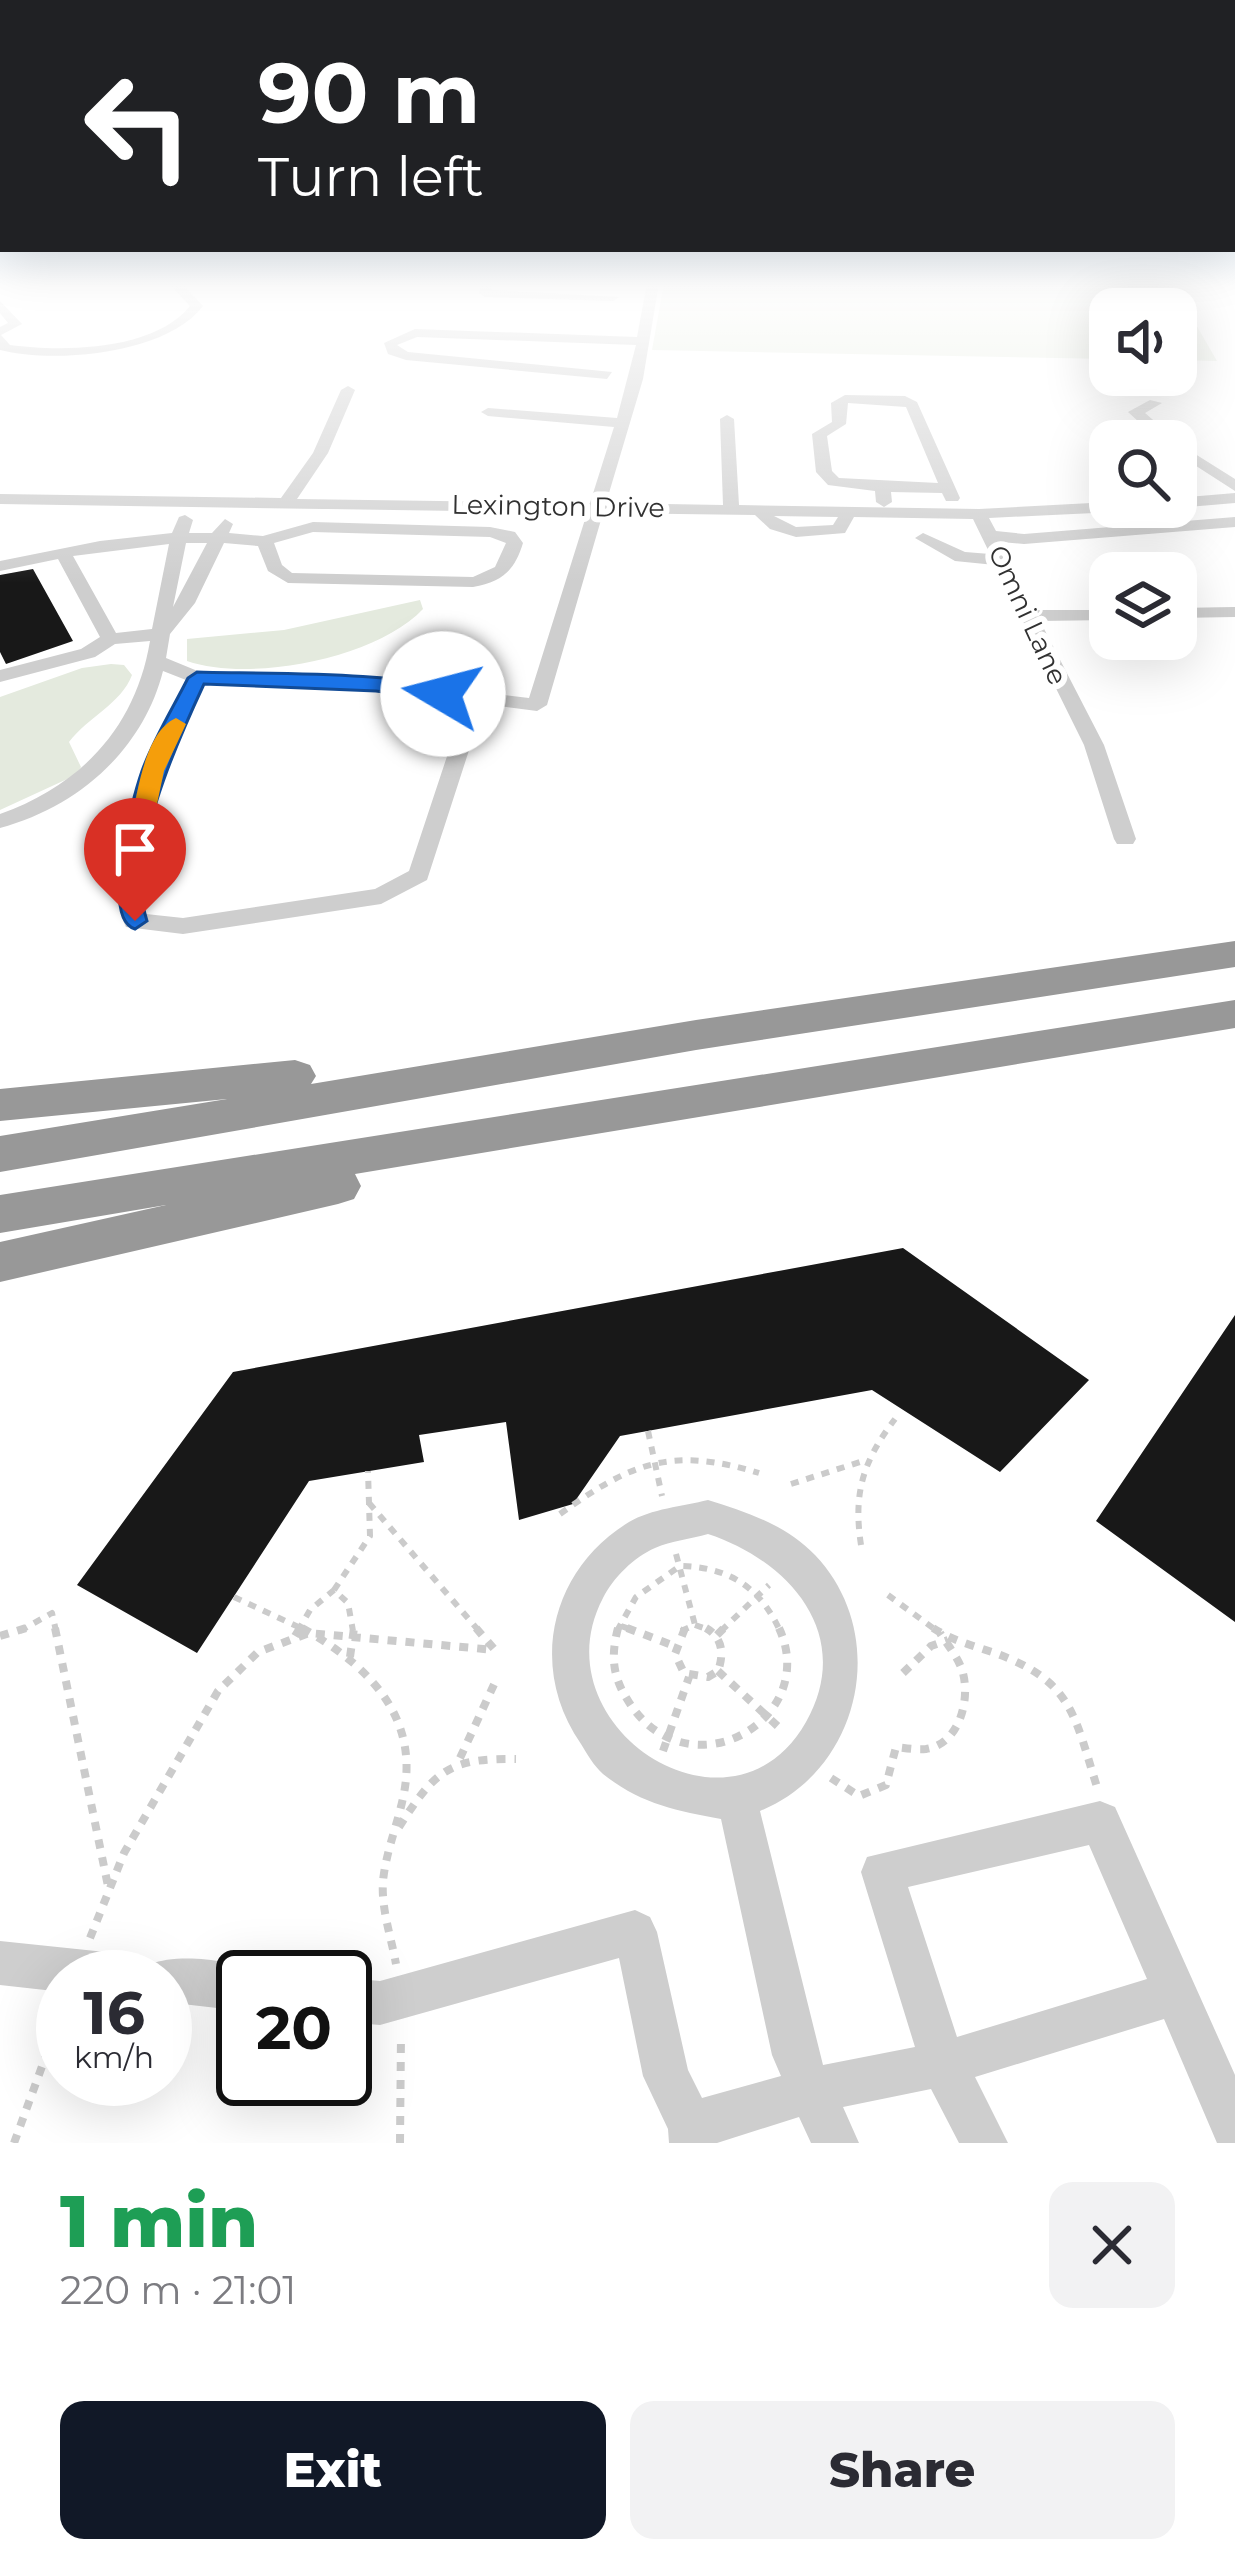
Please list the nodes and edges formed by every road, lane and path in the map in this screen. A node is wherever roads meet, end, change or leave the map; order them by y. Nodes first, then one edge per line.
1 (634, 383) edge
2 (348, 390) dead end
3 (1155, 403) dead end
4 (488, 412) dead end
5 (727, 419) dead end
6 (1145, 420) edge
7 (622, 422) junction
8 (1197, 460) edge
9 (260, 486) dead end
10 (1235, 486) edge
11 (882, 487) junction
12 (948, 488) junction
13 (291, 495) junction
14 (0, 499) edge
15 (194, 500) junction
16 (236, 500) junction
17 (1197, 503) edge
18 (1231, 503) edge
19 (598, 506) junction
20 (1089, 508) edge
21 (730, 510) junction
22 (886, 513) junction
23 (958, 514) junction
24 (980, 514) junction
25 (1235, 522) edge
26 (990, 536) junction
27 (178, 538) junction
28 (923, 538) dead end
29 (218, 539) junction
30 (265, 542) junction
31 (62, 552) junction
32 (1001, 560) junction
33 (0, 566) edge
34 (1235, 612) edge
35 (1197, 613) edge
36 (1089, 615) edge
37 (1028, 616) junction
38 (160, 634) junction
39 (110, 638) junction
40 (156, 661) junction
41 (0, 676) edge
42 (197, 678) junction
43 (476, 699) junction
44 (0, 821) edge
45 (1125, 839) dead end
46 (1235, 954) edge
47 (1235, 1014) edge
48 (696, 1035) junction
49 (801, 1086) junction
50 (0, 1106) edge
51 (0, 1154) edge
52 (0, 1214) edge
53 (0, 1262) edge
54 (895, 1419) dead end
55 (648, 1431) dead end
56 (862, 1461) junction
57 (655, 1464) junction
58 (368, 1471) dead end
59 (758, 1473) dead end
60 (791, 1484) dead end
61 (369, 1503) junction
62 (560, 1514) dead end
63 (668, 1520) junction
64 (861, 1545) dead end
65 (796, 1560) junction
66 (680, 1566) junction
67 (334, 1590) junction
68 (760, 1595) junction
69 (888, 1595) dead end
70 (234, 1597) dead end
71 (618, 1625) junction
72 (695, 1625) junction
73 (301, 1632) junction
74 (717, 1635) junction
75 (0, 1636) edge
76 (353, 1637) junction
77 (946, 1638) junction
78 (674, 1646) junction
79 (350, 1658) junction
80 (903, 1673) dead end
81 (689, 1675) junction
82 (497, 1678) dead end
83 (666, 1742) junction
84 (896, 1747) dead end
85 (460, 1758) junction
86 (516, 1759) dead end
87 (652, 1785) junction
88 (737, 1798) junction
89 (1100, 1822) junction
90 (396, 1831) junction
91 (109, 1891) junction
92 (389, 1917) dead end
93 (86, 1950) edge
94 (0, 1963) edge
95 (36, 1977) edge
96 (1175, 1993) junction
97 (372, 2002) edge
98 (943, 2063) junction
99 (36, 2083) edge
100 (813, 2090) junction
101 (1235, 2129) edge
102 (692, 2134) edge
103 (14, 2143) edge
104 (835, 2143) edge
105 (984, 2143) edge

1 - 7 street
2 - 13 street
3 - 6 street
4 - 7 street
5 - 21 street
7 - 19 street
8 - 10 street
9 - 13 street
11 - 12 street
11 - 12 street
11 - 22 street
12 - 23 street
13 - 16 street, Lexington Drive
13 - 19 street, Lexington Drive
14 - 15 street, Lexington Drive
15 - 16 street, Lexington Drive
15 - 27 street
16 - 29 street
17 - 18 street
19 - 21 street, Lexington Drive
19 - 43 street
20 - 24 street
21 - 22 street, Lexington Drive
22 - 23 street
23 - 24 street
24 - 26 street, Omni Lane
25 - 26 street
26 - 32 street, Omni Lane
27 - 29 street
27 - 31 street
27 - 38 street
28 - 32 street
29 - 30 street
29 - 38 street
30 - 30 street
31 - 33 street
31 - 39 street
32 - 37 street, Omni Lane
34 - 35 street
36 - 37 street
37 - 45 street, Omni Lane
38 - 39 street
38 - 40 street
39 - 41 street
40 - 42 street
40 - 44 street
42 - 43 street
42 - 43 street
46 - 48 highway
47 - 49 highway
48 - 50 highway
48 - 51 highway
49 - 52 highway
49 - 53 highway
54 - 56 path
55 - 57 path
56 - 60 path
56 - 64 path
57 - 59 path
57 - 62 path
57 - 63 path
58 - 61 path
61 - 67 path
61 - 76 path
63 - 65 street
63 - 66 path
63 - 87 street
65 - 68 path
65 - 88 street
66 - 68 path
66 - 71 path
66 - 72 path
67 - 73 path
67 - 76 path
68 - 74 path
68 - 83 path
69 - 77 path
70 - 73 path
71 - 78 path
71 - 83 path
72 - 74 path
72 - 78 path
73 - 76 path
73 - 79 path
73 - 91 path
74 - 81 path
75 - 91 path
76 - 79 path
77 - 80 path
77 - 84 path
77 - 89 path
78 - 81 path
79 - 90 path
81 - 83 path
82 - 85 path
83 - 87 path
85 - 86 path
85 - 90 path
87 - 88 street
88 - 100 street
89 - 96 street
89 - 98 street
90 - 92 path
91 - 93 path
94 - 95 street
96 - 98 street
96 - 101 street
97 - 102 street
98 - 100 street
98 - 105 street
99 - 103 path
100 - 102 street
100 - 104 street

